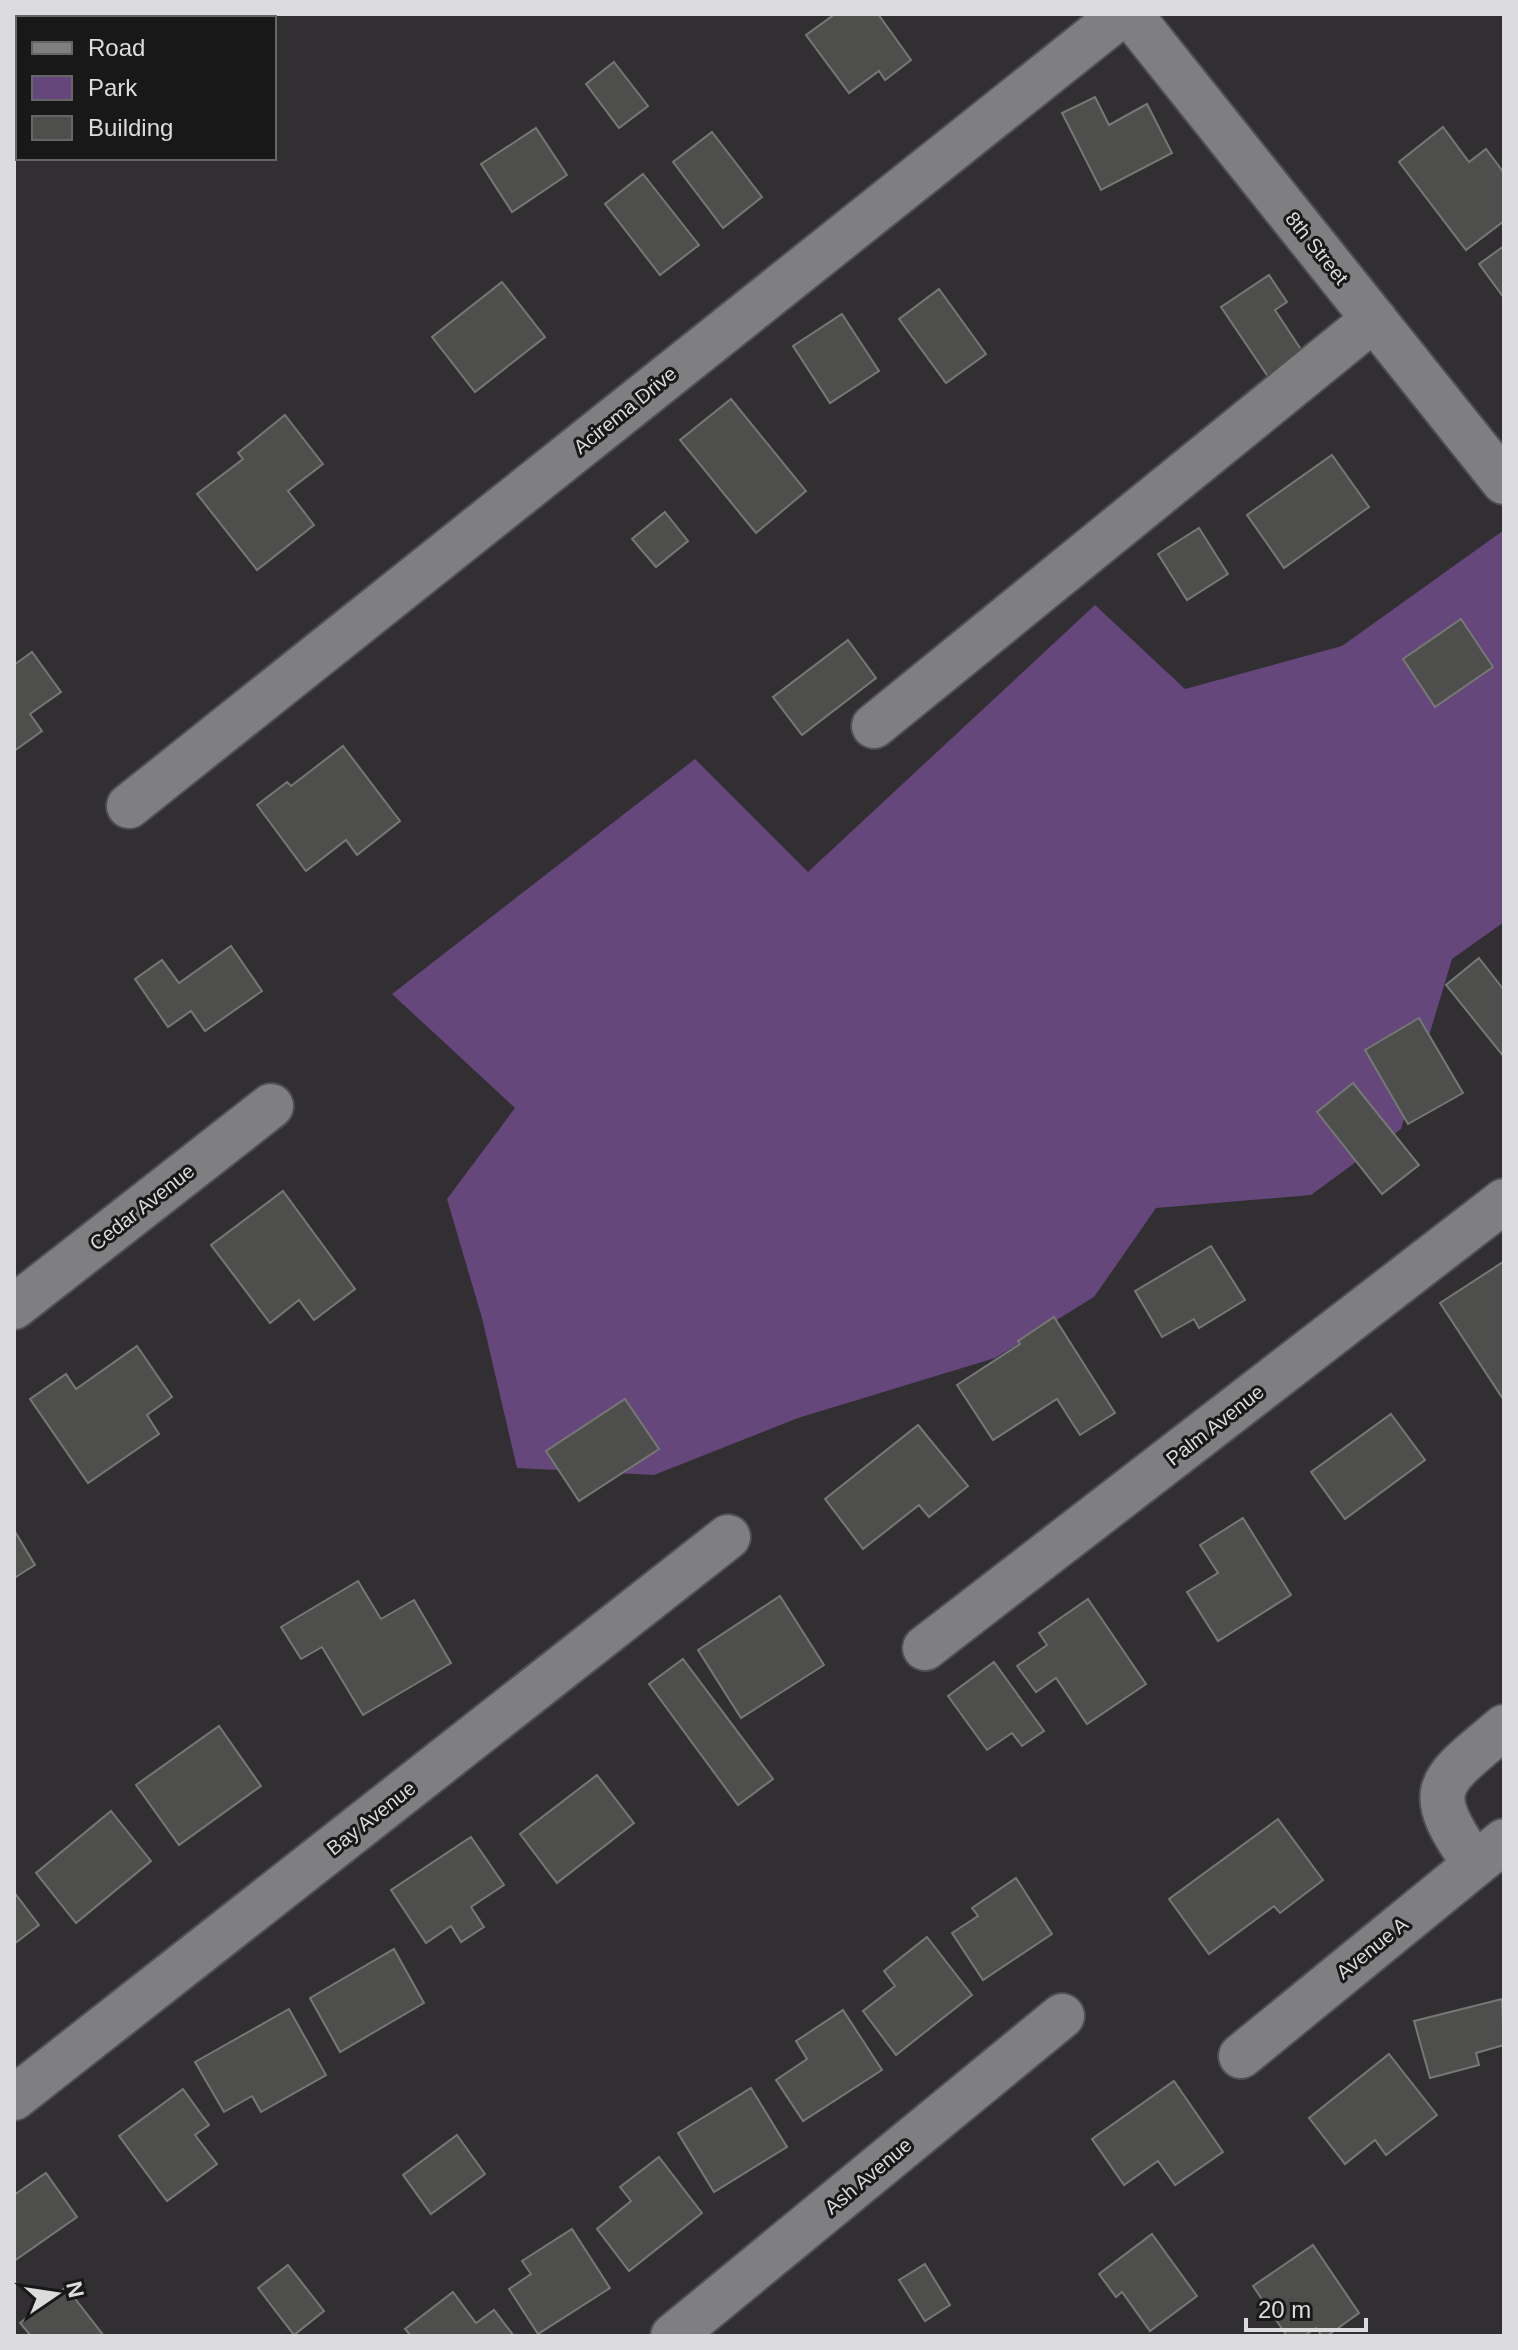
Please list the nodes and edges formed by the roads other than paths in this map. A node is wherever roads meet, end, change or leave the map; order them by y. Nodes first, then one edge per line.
1 (1122, 14) edge
2 (1130, 14) edge
3 (1374, 319) junction
4 (1502, 475) edge
5 (874, 726) dead end
6 (129, 806) dead end
7 (271, 1106) dead end
8 (1504, 1201) edge
9 (14, 1307) edge
10 (728, 1537) dead end
11 (925, 1648) dead end
12 (1504, 1727) edge
13 (1490, 1853) edge
14 (1062, 2016) dead end
15 (1241, 2056) dead end
16 (14, 2098) edge
17 (673, 2336) edge

1 - 6 street, Acirema Drive
2 - 3 street, 8th Street
3 - 4 street, 8th Street
3 - 5 street
7 - 9 street, Cedar Avenue
8 - 11 street, Palm Avenue
10 - 16 street, Bay Avenue
12 - 13 street
13 - 15 street, Avenue A
14 - 17 street, Ash Avenue

